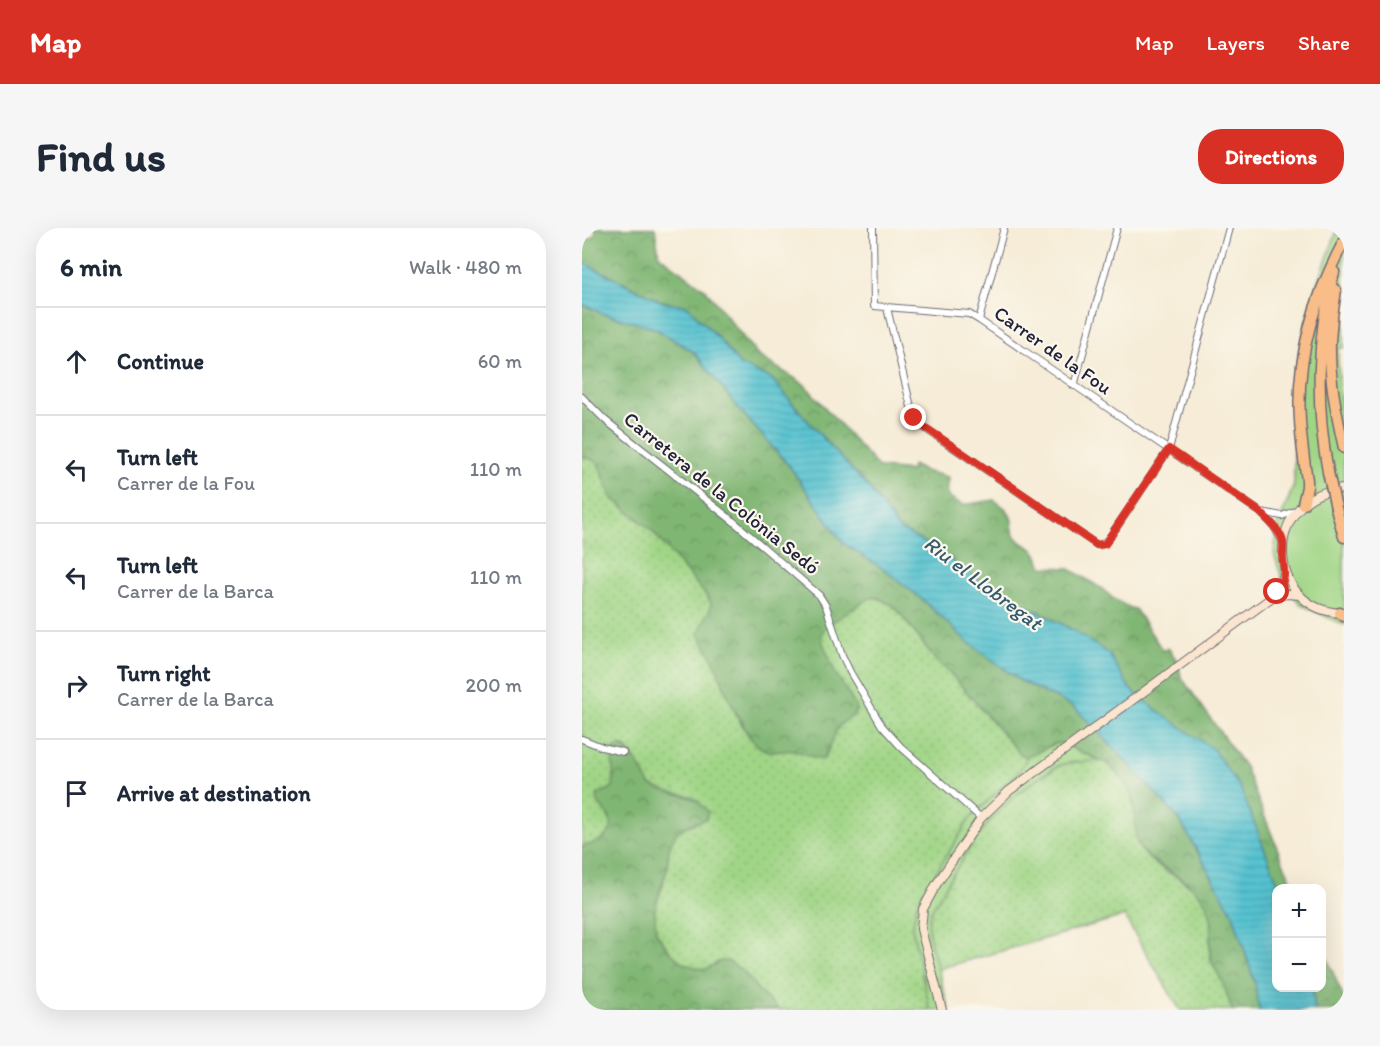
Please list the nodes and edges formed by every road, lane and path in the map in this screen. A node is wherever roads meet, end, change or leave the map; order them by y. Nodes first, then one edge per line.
1 (873, 228) edge
2 (1004, 228) edge
3 (1117, 228) edge
4 (1228, 228) edge
5 (1343, 243) edge
6 (887, 308) junction
7 (979, 320) junction
8 (1074, 386) junction
9 (582, 397) edge
10 (1344, 448) edge
11 (1169, 449) junction
12 (1344, 489) edge
13 (1300, 507) junction
14 (1260, 512) junction
15 (1344, 537) edge
16 (1283, 542) junction
17 (1285, 570) junction
18 (1300, 595) junction
19 (1271, 598) junction
20 (1343, 614) edge
21 (582, 739) edge
22 (623, 752) dead end
23 (981, 818) junction
24 (942, 1010) edge

1 - 6 street
2 - 7 street
3 - 8 street
4 - 11 street
5 - 10 highway
5 - 13 highway
5 - 15 highway, bridge
6 - 7 street, Carrer de la Fou
6 - 11 street
7 - 8 street, Carrer de la Fou
8 - 11 street, Carrer de la Fou
9 - 23 street, Carretera de la Colònia Sedó
11 - 14 street, Carrer de la Fou
12 - 13 main road
13 - 14 street
13 - 16 main road
14 - 16 street, Carrer de la Fou
16 - 17 main road
17 - 18 main road
17 - 19 main road
18 - 19 main road
18 - 20 main road
19 - 23 main road
21 - 22 street
23 - 24 main road

